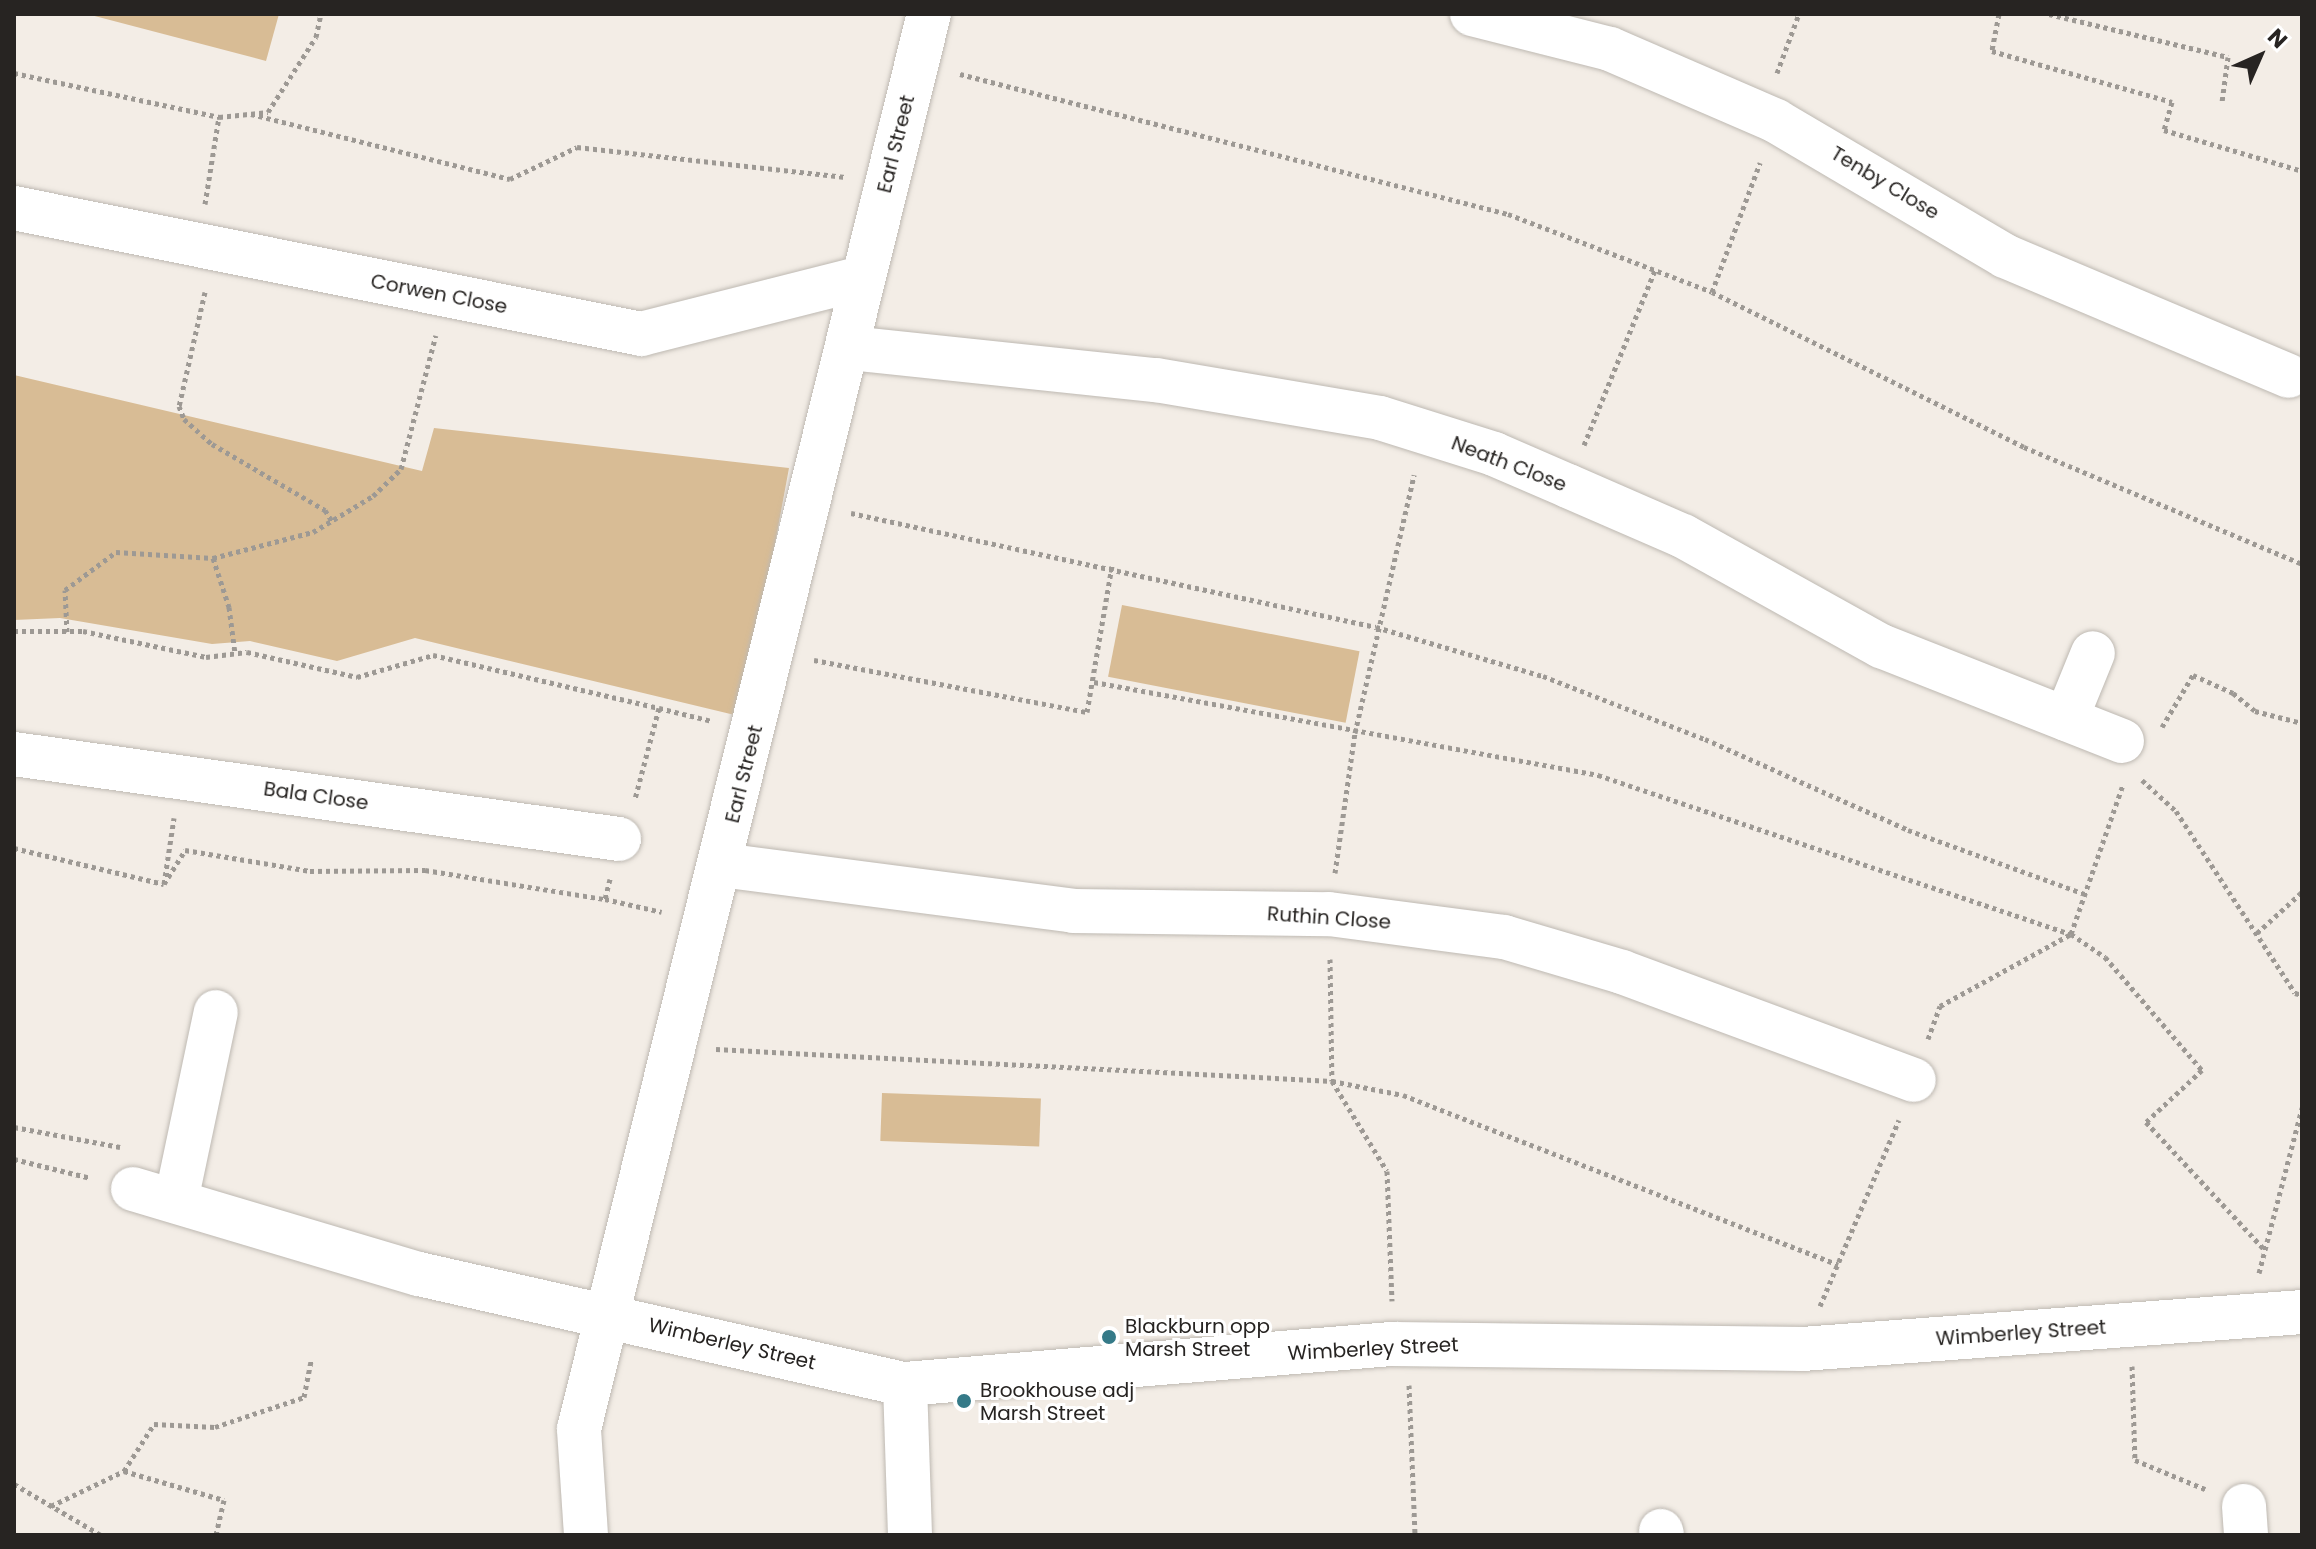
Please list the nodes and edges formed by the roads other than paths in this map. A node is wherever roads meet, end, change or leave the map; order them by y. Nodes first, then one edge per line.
1 (929, 14) edge
2 (1472, 14) edge
3 (14, 208) edge
4 (862, 278) junction
5 (849, 348) junction
6 (2289, 376) dead end
7 (2093, 653) dead end
8 (2066, 719) junction
9 (2122, 741) road end
10 (14, 754) edge
11 (619, 839) road end
12 (721, 865) junction
13 (216, 1012) dead end
14 (1914, 1080) road end
15 (133, 1189) road end
16 (176, 1201) junction
17 (2302, 1312) edge
18 (608, 1315) junction
19 (905, 1384) junction
20 (586, 1535) edge
21 (910, 1535) edge

1 - 4 street, Earl Street
2 - 6 street, Tenby Close
3 - 4 street, Corwen Close
4 - 5 street, Earl Street
5 - 8 street, Neath Close
5 - 12 street, Earl Street
7 - 8 street
8 - 9 street, Neath Close
10 - 11 street, Bala Close
12 - 14 street, Ruthin Close
12 - 18 street, Earl Street
13 - 16 street
15 - 16 street, Wimberley Street
16 - 18 street, Wimberley Street
17 - 19 street, Wimberley Street
18 - 19 street, Wimberley Street
18 - 20 street, Earl Street
19 - 21 street

